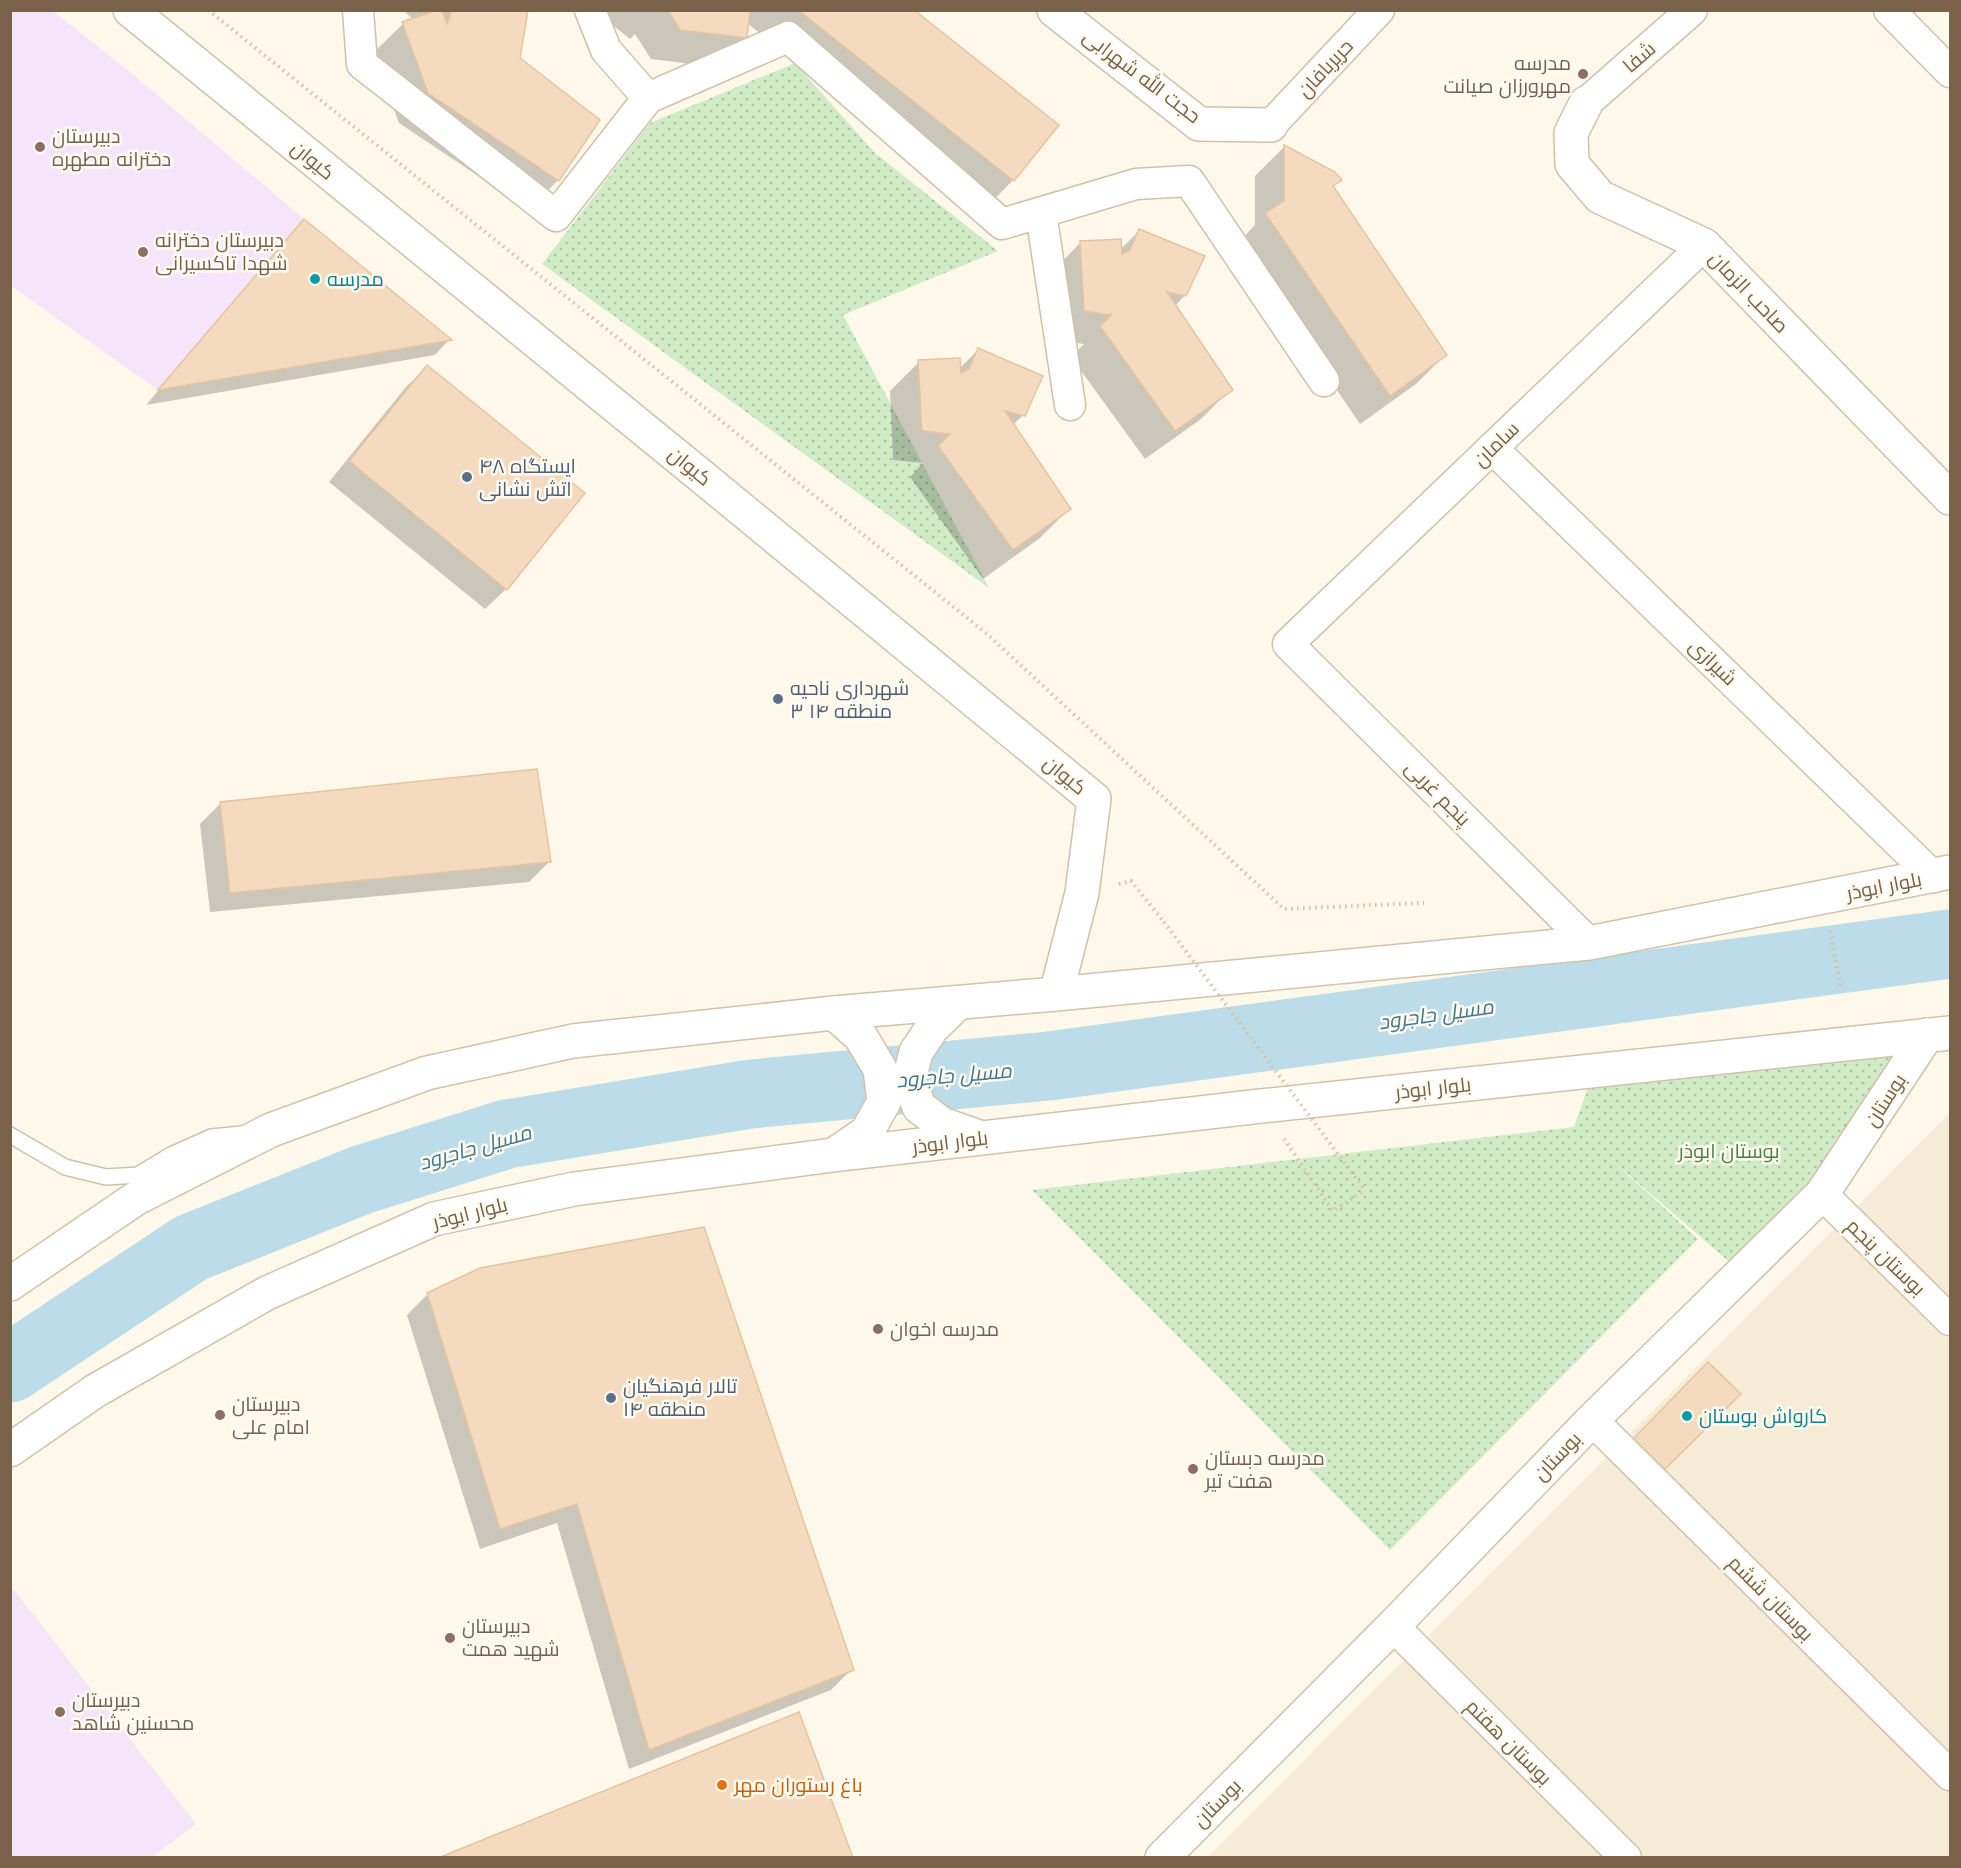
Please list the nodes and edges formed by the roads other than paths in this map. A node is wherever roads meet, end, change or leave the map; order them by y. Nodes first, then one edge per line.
1 (130, 10) edge
2 (358, 10) edge
3 (590, 10) edge
4 (1380, 10) edge
5 (1692, 10) edge
6 (1889, 10) edge
7 (1069, 15) edge
8 (1950, 72) edge
9 (648, 99) junction
10 (1586, 103) joint
11 (1271, 125) joint
12 (1041, 213) junction
13 (1704, 245) junction
14 (1324, 381) dead end
15 (1070, 405) dead end
16 (1492, 448) junction
17 (1950, 498) edge
18 (1288, 644) joint
19 (1942, 875) edge
20 (1589, 943) junction
21 (1056, 994) junction
22 (958, 1003) junction
23 (834, 1013) junction
24 (1939, 1034) edge
25 (268, 1131) junction
26 (10, 1135) edge
27 (982, 1138) junction
28 (833, 1155) junction
29 (1822, 1194) junction
30 (10, 1284) edge
31 (1950, 1320) edge
32 (1592, 1420) junction
33 (10, 1450) edge
34 (1393, 1626) junction
35 (1950, 1775) edge
36 (1173, 1854) edge
37 (1626, 1857) edge

1 - 21 main road, کیوان
2 - 9 street
3 - 9 street
4 - 11 street, حریربافان
5 - 10 street, شفا
6 - 8 street
7 - 11 main road, حجت الله شهرابی
9 - 12 street
10 - 13 main road, صاحب الزمان
12 - 14 street
12 - 15 street
13 - 16 street, سامان
13 - 17 main road, صاحب الزمان
16 - 18 street, سامان
16 - 19 street, شیرازی
18 - 20 street, پنجم غربی
19 - 20 main road, بلوار ابوذر
20 - 21 main road, بلوار ابوذر
21 - 22 main road, بلوار ابوذر
22 - 23 main road, بلوار ابوذر
22 - 27 main road
23 - 25 main road, بلوار ابوذر
23 - 28 main road
24 - 27 main road, بلوار ابوذر
24 - 29 main road, بوستان
25 - 26 lane
25 - 30 main road, بلوار ابوذر
27 - 28 main road, بلوار ابوذر
28 - 33 main road, بلوار ابوذر
29 - 31 street, بوستان پنجم
29 - 32 main road, بوستان
32 - 34 main road, بوستان
32 - 35 street, بوستان ششم
34 - 36 main road, بوستان
34 - 37 street, بوستان هفتم

